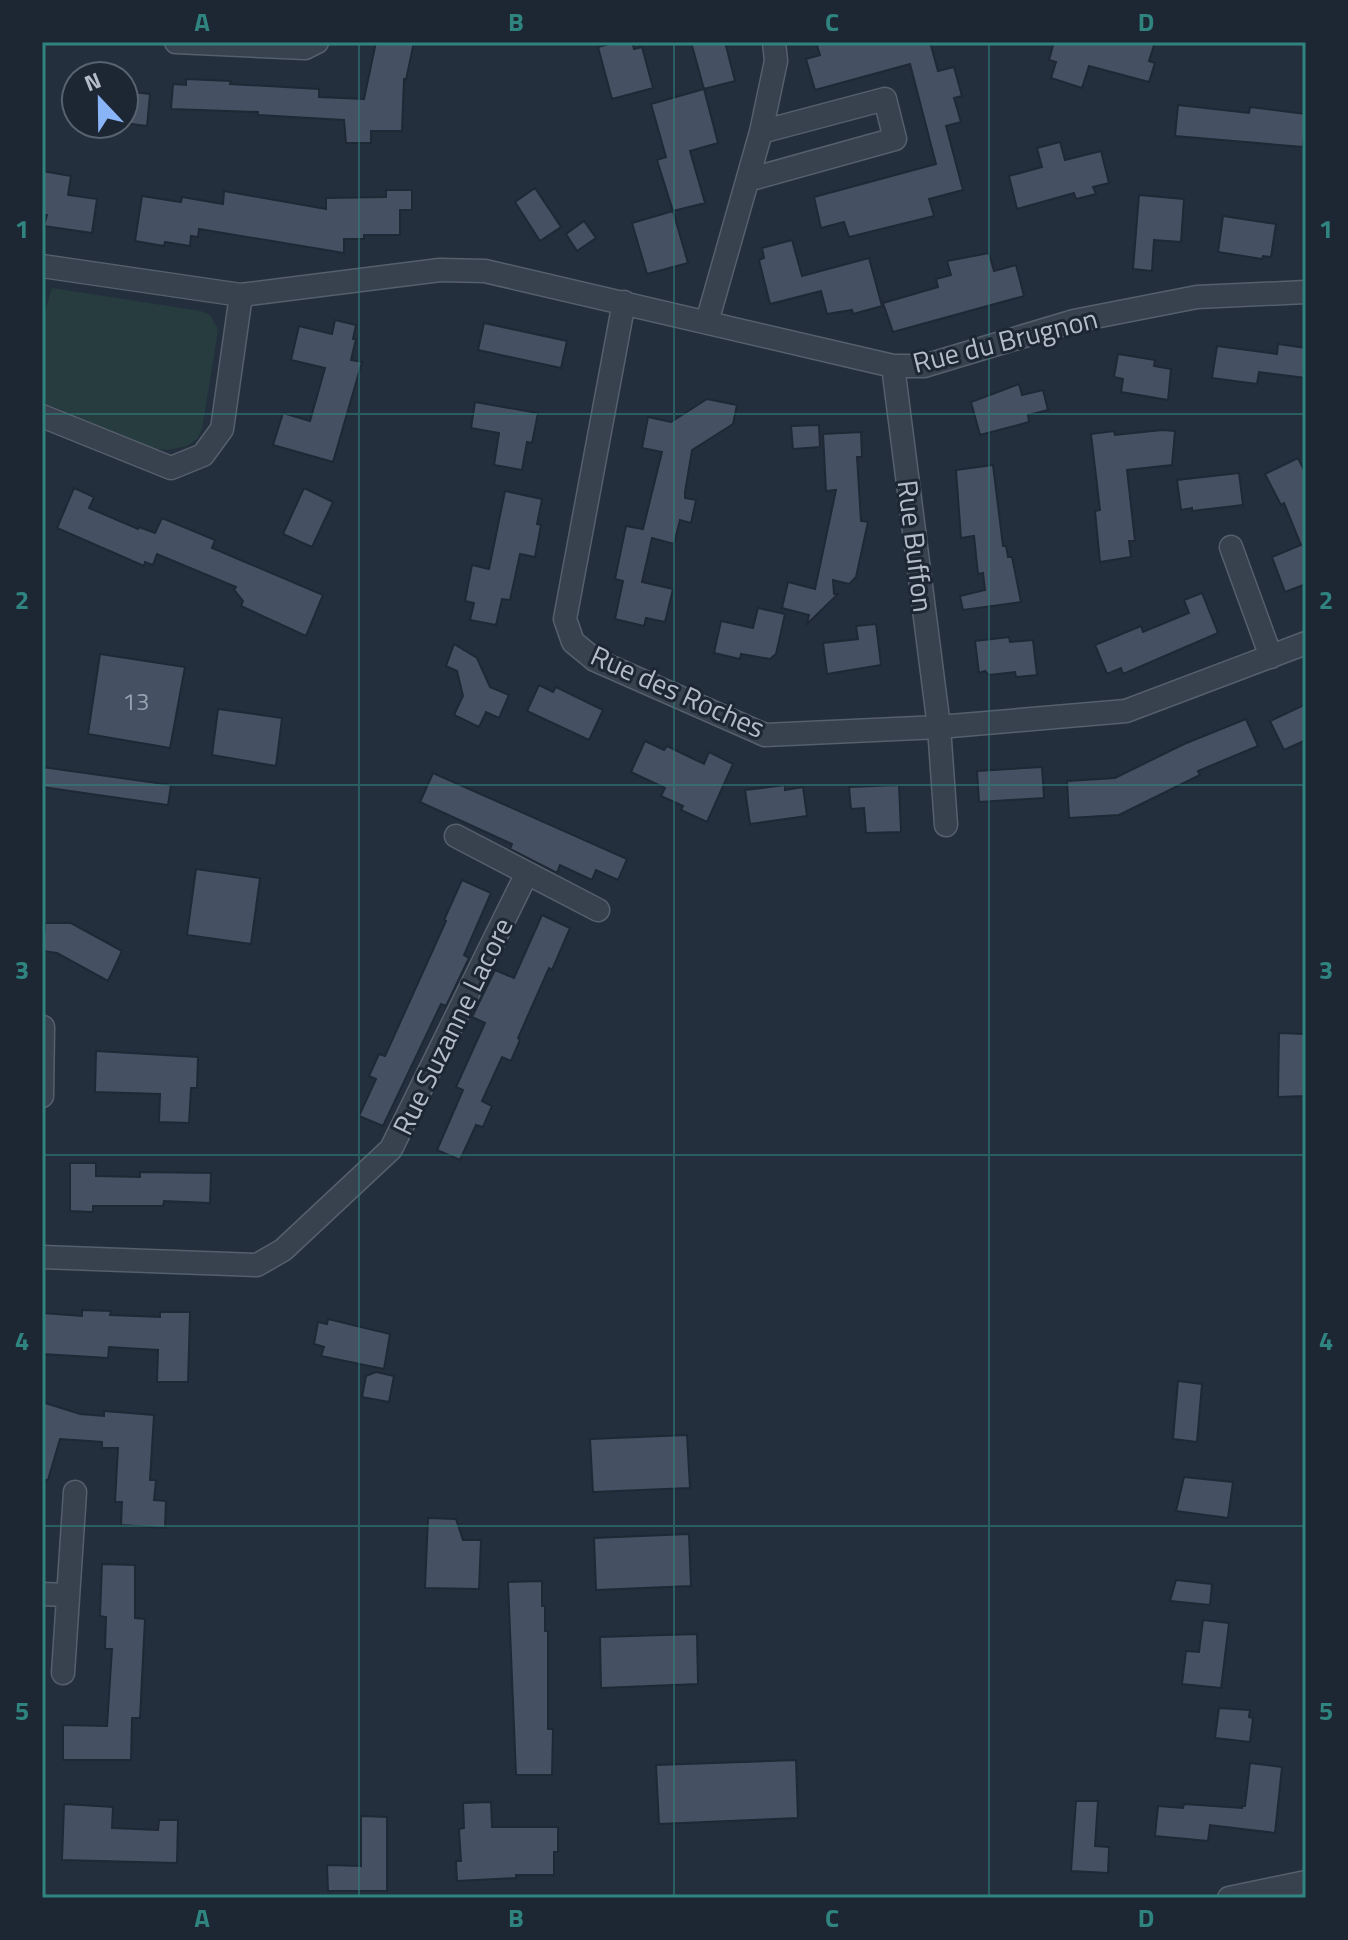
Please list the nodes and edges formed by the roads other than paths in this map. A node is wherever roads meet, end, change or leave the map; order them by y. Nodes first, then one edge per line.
1 (176, 42) edge
2 (317, 42) edge
3 (774, 42) edge
4 (761, 132) junction
5 (748, 180) junction
6 (42, 266) edge
7 (1306, 292) edge
8 (241, 295) junction
9 (624, 302) junction
10 (707, 322) junction
11 (893, 366) junction
12 (42, 416) edge
13 (1231, 547) dead end
14 (1306, 643) edge
15 (1271, 657) junction
16 (939, 727) junction
17 (946, 825) dead end
18 (456, 836) dead end
19 (527, 873) junction
20 (598, 910) dead end
21 (43, 1027) edge
22 (42, 1096) edge
23 (42, 1257) edge
24 (75, 1492) dead end
25 (42, 1594) edge
26 (68, 1595) junction
27 (63, 1673) dead end
28 (1306, 1882) edge
29 (1229, 1898) edge

1 - 2 street
3 - 4 street
4 - 5 street
4 - 5 street
5 - 10 street
6 - 8 street, Rue du Brugnon
7 - 11 street, Rue du Brugnon
8 - 9 street, Rue du Brugnon
8 - 12 street
9 - 10 street, Rue du Brugnon
9 - 16 street, Rue des Roches
10 - 11 street, Rue du Brugnon
11 - 16 street, Rue Buffon
13 - 15 street
14 - 15 street, Rue des Roches
15 - 16 street, Rue des Roches
16 - 17 street
18 - 19 street
19 - 20 street
19 - 23 street, Rue Suzanne Lacore
21 - 22 street
24 - 26 street
25 - 26 street
26 - 27 street
28 - 29 street

